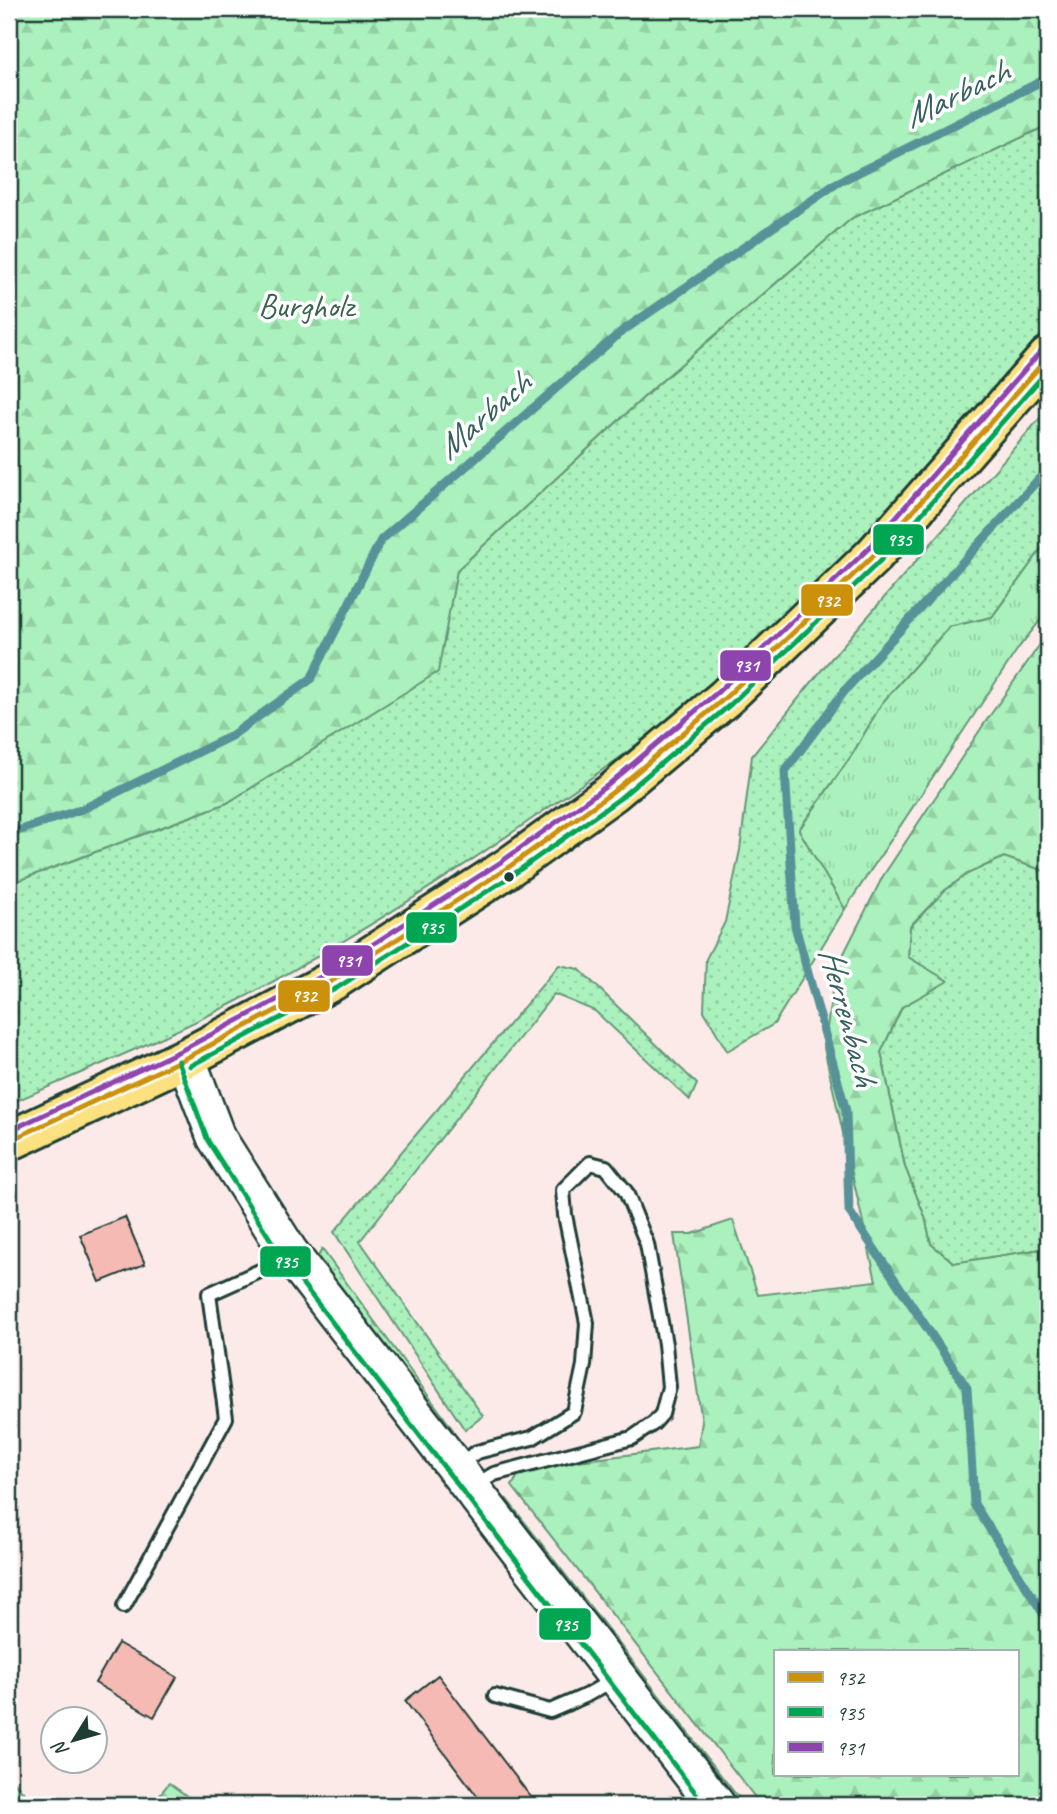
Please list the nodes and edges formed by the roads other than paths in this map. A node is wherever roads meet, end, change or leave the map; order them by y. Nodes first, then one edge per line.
1 (1048, 358) edge
2 (186, 1059) junction
3 (9, 1139) edge
4 (288, 1251) junction
5 (463, 1477) junction
6 (124, 1606) dead end
7 (618, 1677) junction
8 (495, 1696) dead end
9 (716, 1805) edge

1 - 2 main road
2 - 3 main road
2 - 4 main road
4 - 5 main road
4 - 6 lane
5 - 5 lane
5 - 7 main road
7 - 8 lane
7 - 9 main road

